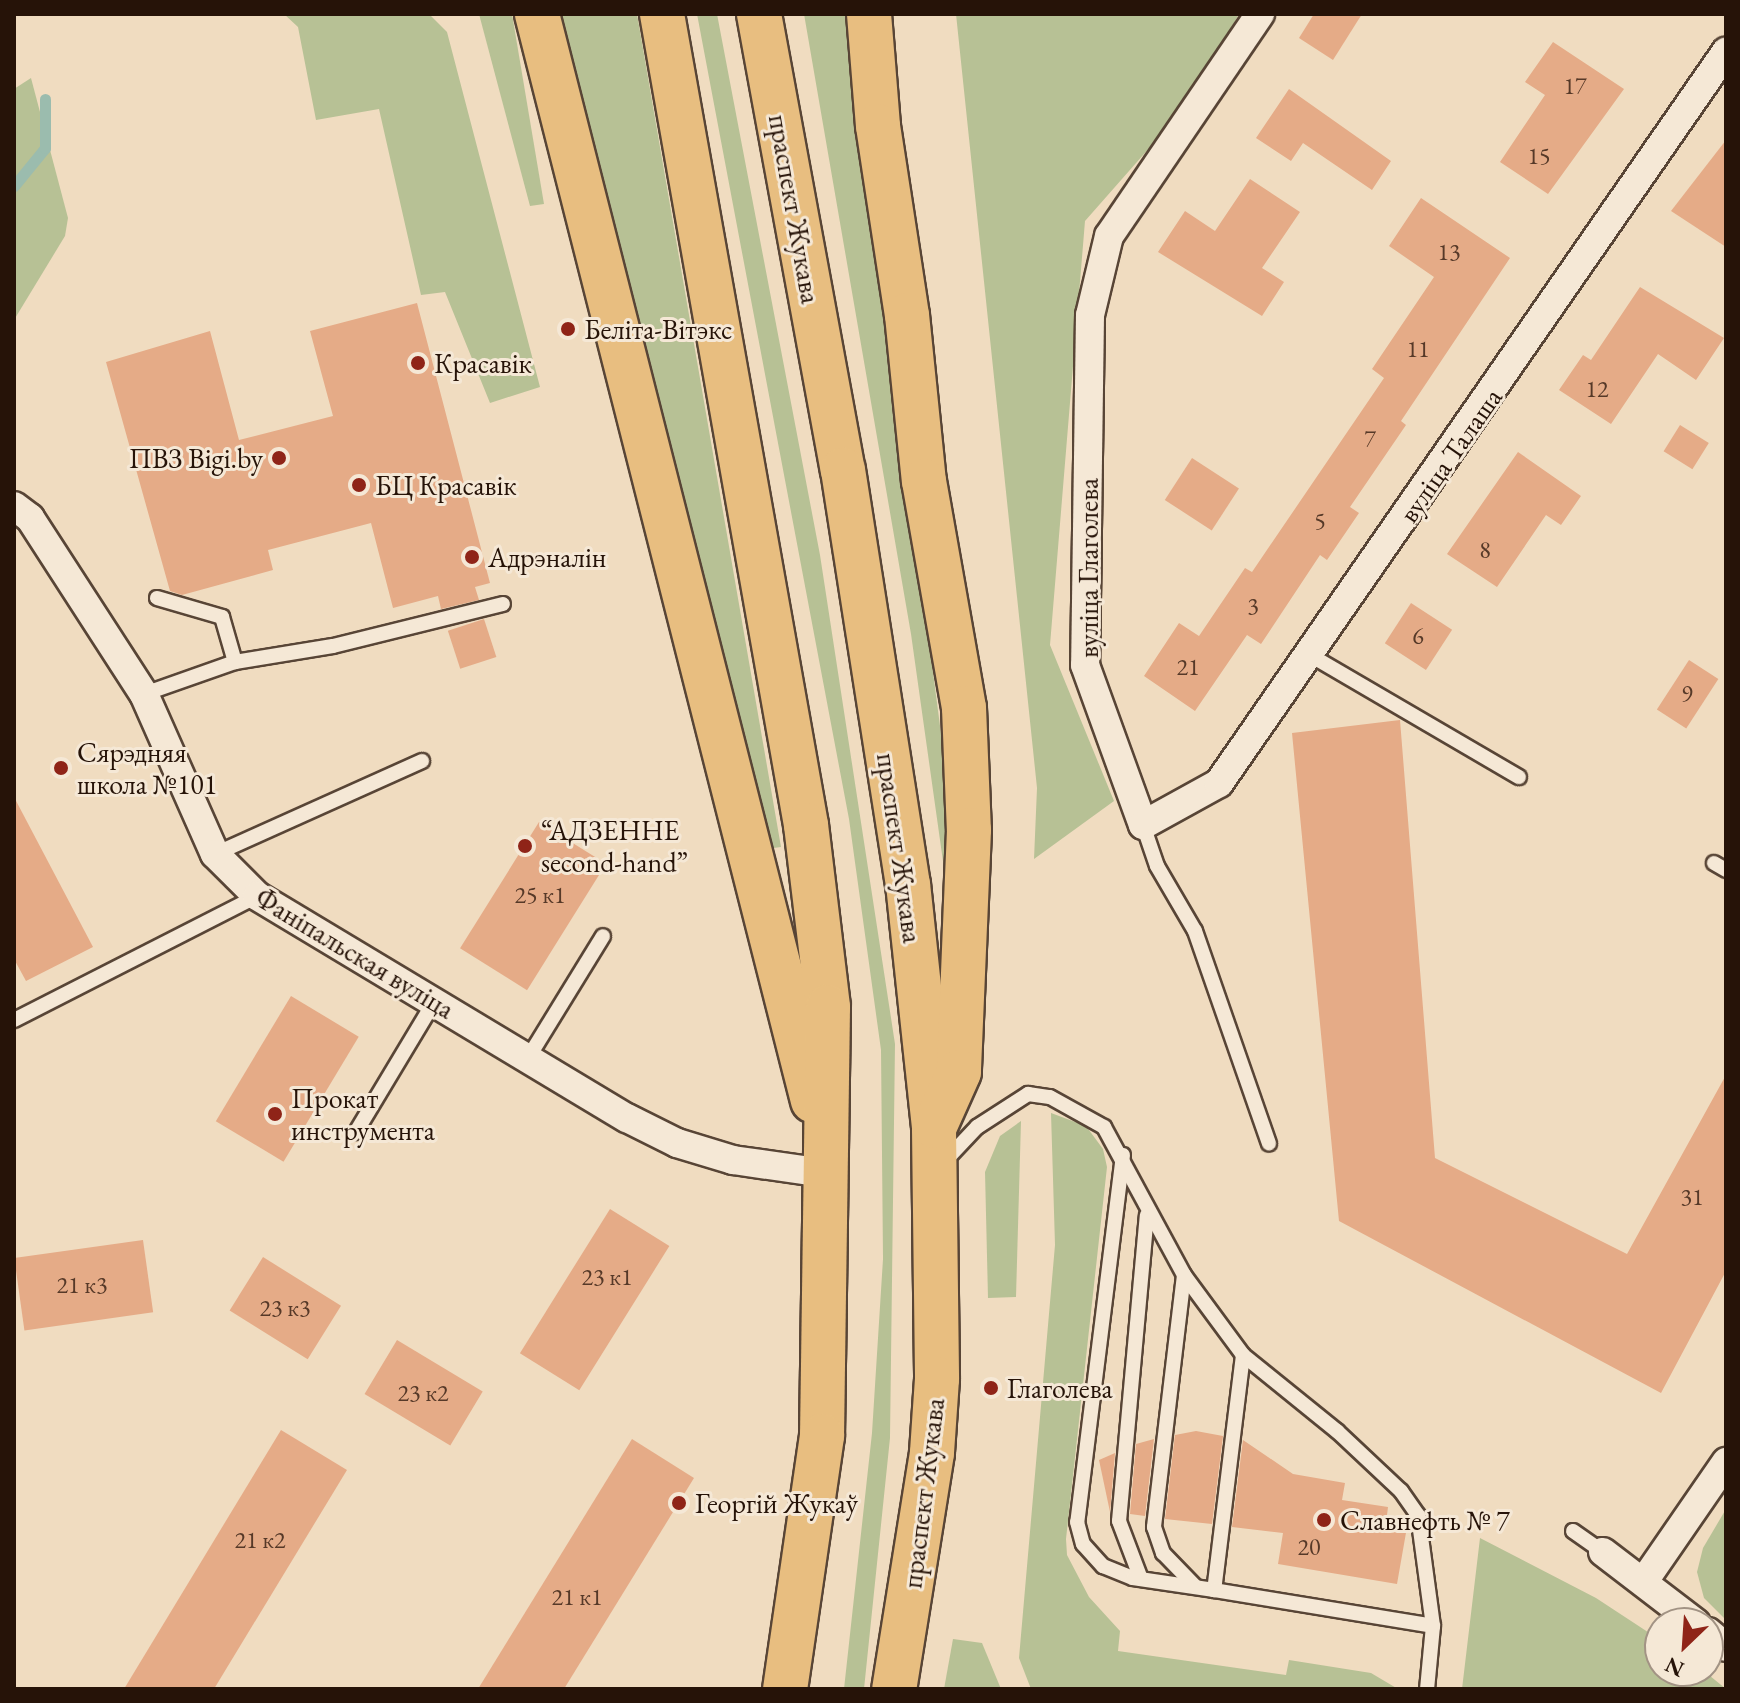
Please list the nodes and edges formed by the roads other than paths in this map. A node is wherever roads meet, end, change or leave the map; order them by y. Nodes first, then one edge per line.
1 (537, 14) edge
2 (662, 14) edge
3 (759, 14) edge
4 (869, 14) edge
5 (1260, 14) edge
6 (1726, 52) edge
7 (14, 506) edge
8 (157, 598) dead end
9 (503, 604) dead end
10 (1310, 655) junction
11 (235, 662) junction
12 (144, 694) junction
13 (422, 761) dead end
14 (1519, 777) dead end
15 (1143, 825) junction
16 (215, 854) junction
17 (257, 896) junction
18 (603, 936) dead end
19 (434, 1002) junction
20 (14, 1020) edge
21 (528, 1058) junction
22 (934, 1129) junction
23 (356, 1132) dead end
24 (1269, 1143) dead end
25 (1123, 1154) junction
26 (829, 1165) junction
27 (934, 1173) junction
28 (1147, 1214) junction
29 (1184, 1275) junction
30 (1243, 1355) junction
31 (1726, 1462) edge
32 (1573, 1531) dead end
33 (1603, 1552) joint
34 (1141, 1579) junction
35 (1644, 1581) junction
36 (1196, 1587) junction
37 (1214, 1590) junction
38 (1676, 1607) edge
39 (1433, 1626) junction
40 (785, 1689) edge
41 (894, 1689) edge
42 (1427, 1689) edge

1 - 26 main road
2 - 26 main road
3 - 22 main road, праспект Жукава
4 - 22 main road
5 - 15 street, вуліца Глаголева
6 - 10 street, вуліца Талаша
7 - 12 street, Фаніпальская вуліца
8 - 11 lane
9 - 11 lane
10 - 14 lane
10 - 15 street, вуліца Талаша
11 - 12 lane
12 - 16 street, Фаніпальская вуліца
13 - 16 lane
15 - 24 lane
16 - 17 street, Фаніпальская вуліца
17 - 19 street, Фаніпальская вуліца
17 - 20 lane
18 - 21 lane
19 - 21 street, Фаніпальская вуліца
19 - 23 lane
21 - 26 street, Фаніпальская вуліца
22 - 27 main road, праспект Жукава
25 - 27 lane
25 - 28 lane
25 - 34 lane
26 - 40 main road
27 - 41 main road, праспект Жукава
28 - 29 lane
28 - 34 lane
29 - 30 lane
29 - 36 lane
30 - 37 lane
30 - 39 lane
31 - 35 street
32 - 33 lane
33 - 35 street
34 - 36 lane
35 - 38 street
36 - 37 lane
37 - 39 lane
39 - 42 lane

